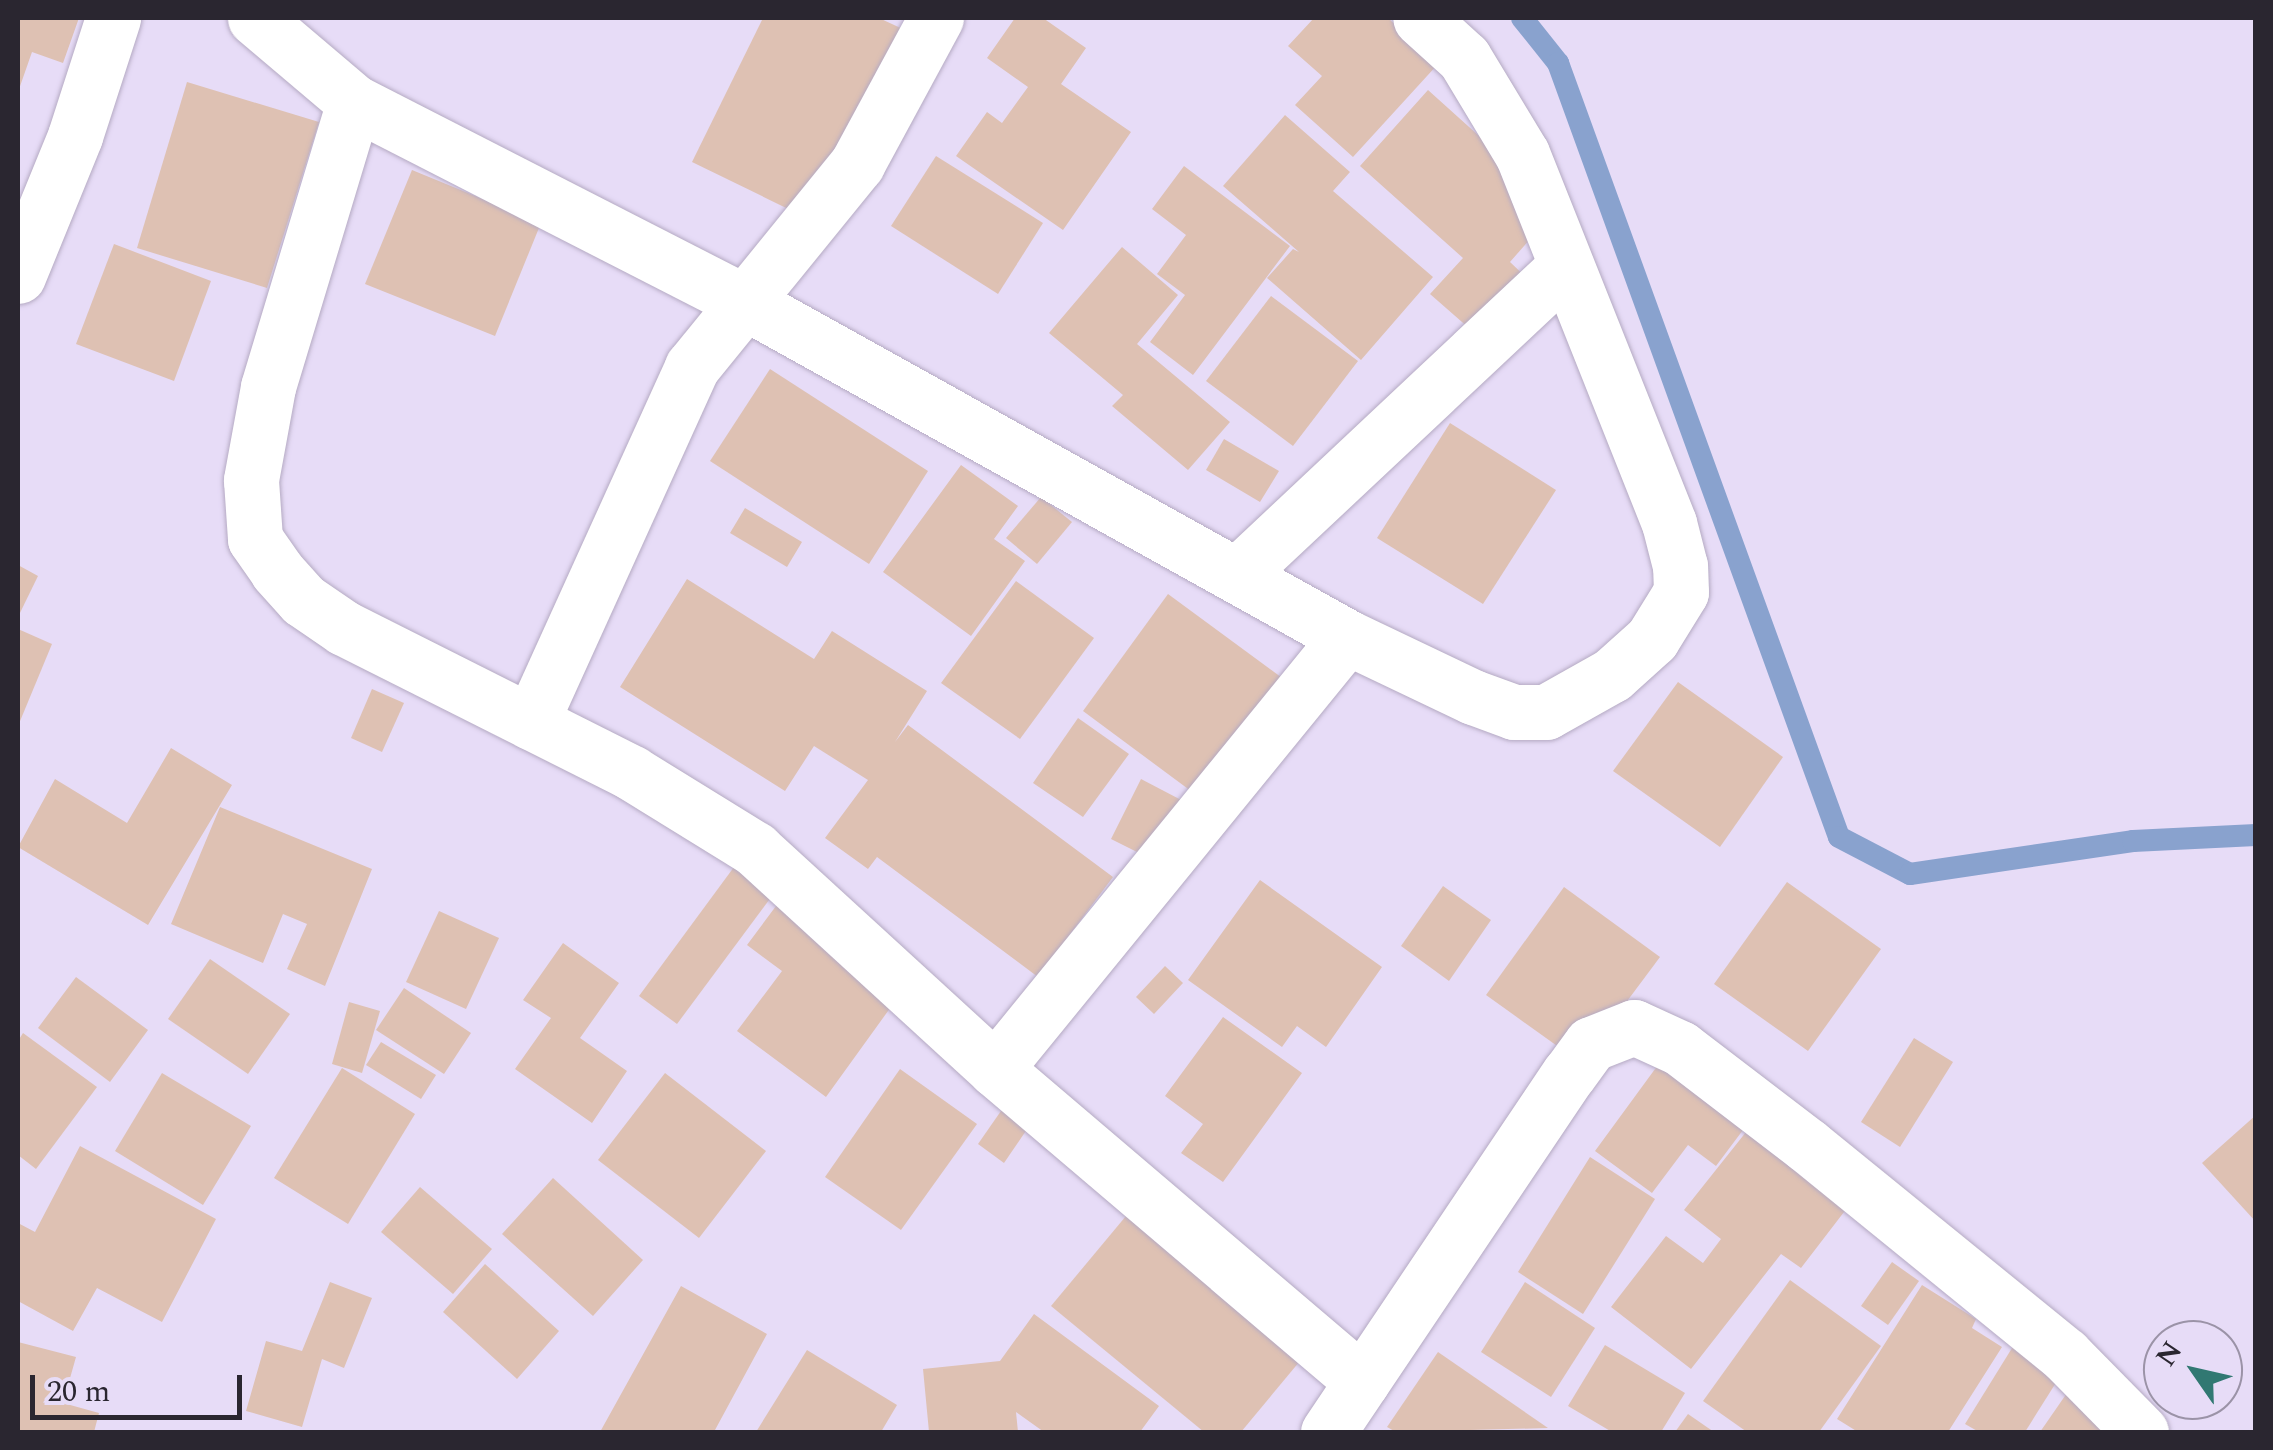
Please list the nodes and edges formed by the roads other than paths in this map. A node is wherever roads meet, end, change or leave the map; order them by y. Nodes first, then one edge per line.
1 (114, 18) edge
2 (255, 18) edge
3 (936, 18) edge
4 (1420, 18) edge
5 (354, 102) junction
6 (1566, 266) junction
7 (18, 276) edge
8 (740, 300) junction
9 (1238, 574) junction
10 (1347, 637) junction
11 (531, 722) junction
12 (996, 1069) junction
13 (1362, 1381) junction
14 (1328, 1432) edge
15 (2141, 1432) edge

1 - 7 street
2 - 5 street
3 - 8 street
4 - 6 street
5 - 8 street
5 - 11 street
6 - 9 street
6 - 10 street
8 - 9 street
8 - 11 street
9 - 10 street
10 - 12 street
11 - 12 street
12 - 13 street
13 - 14 street
13 - 15 street

